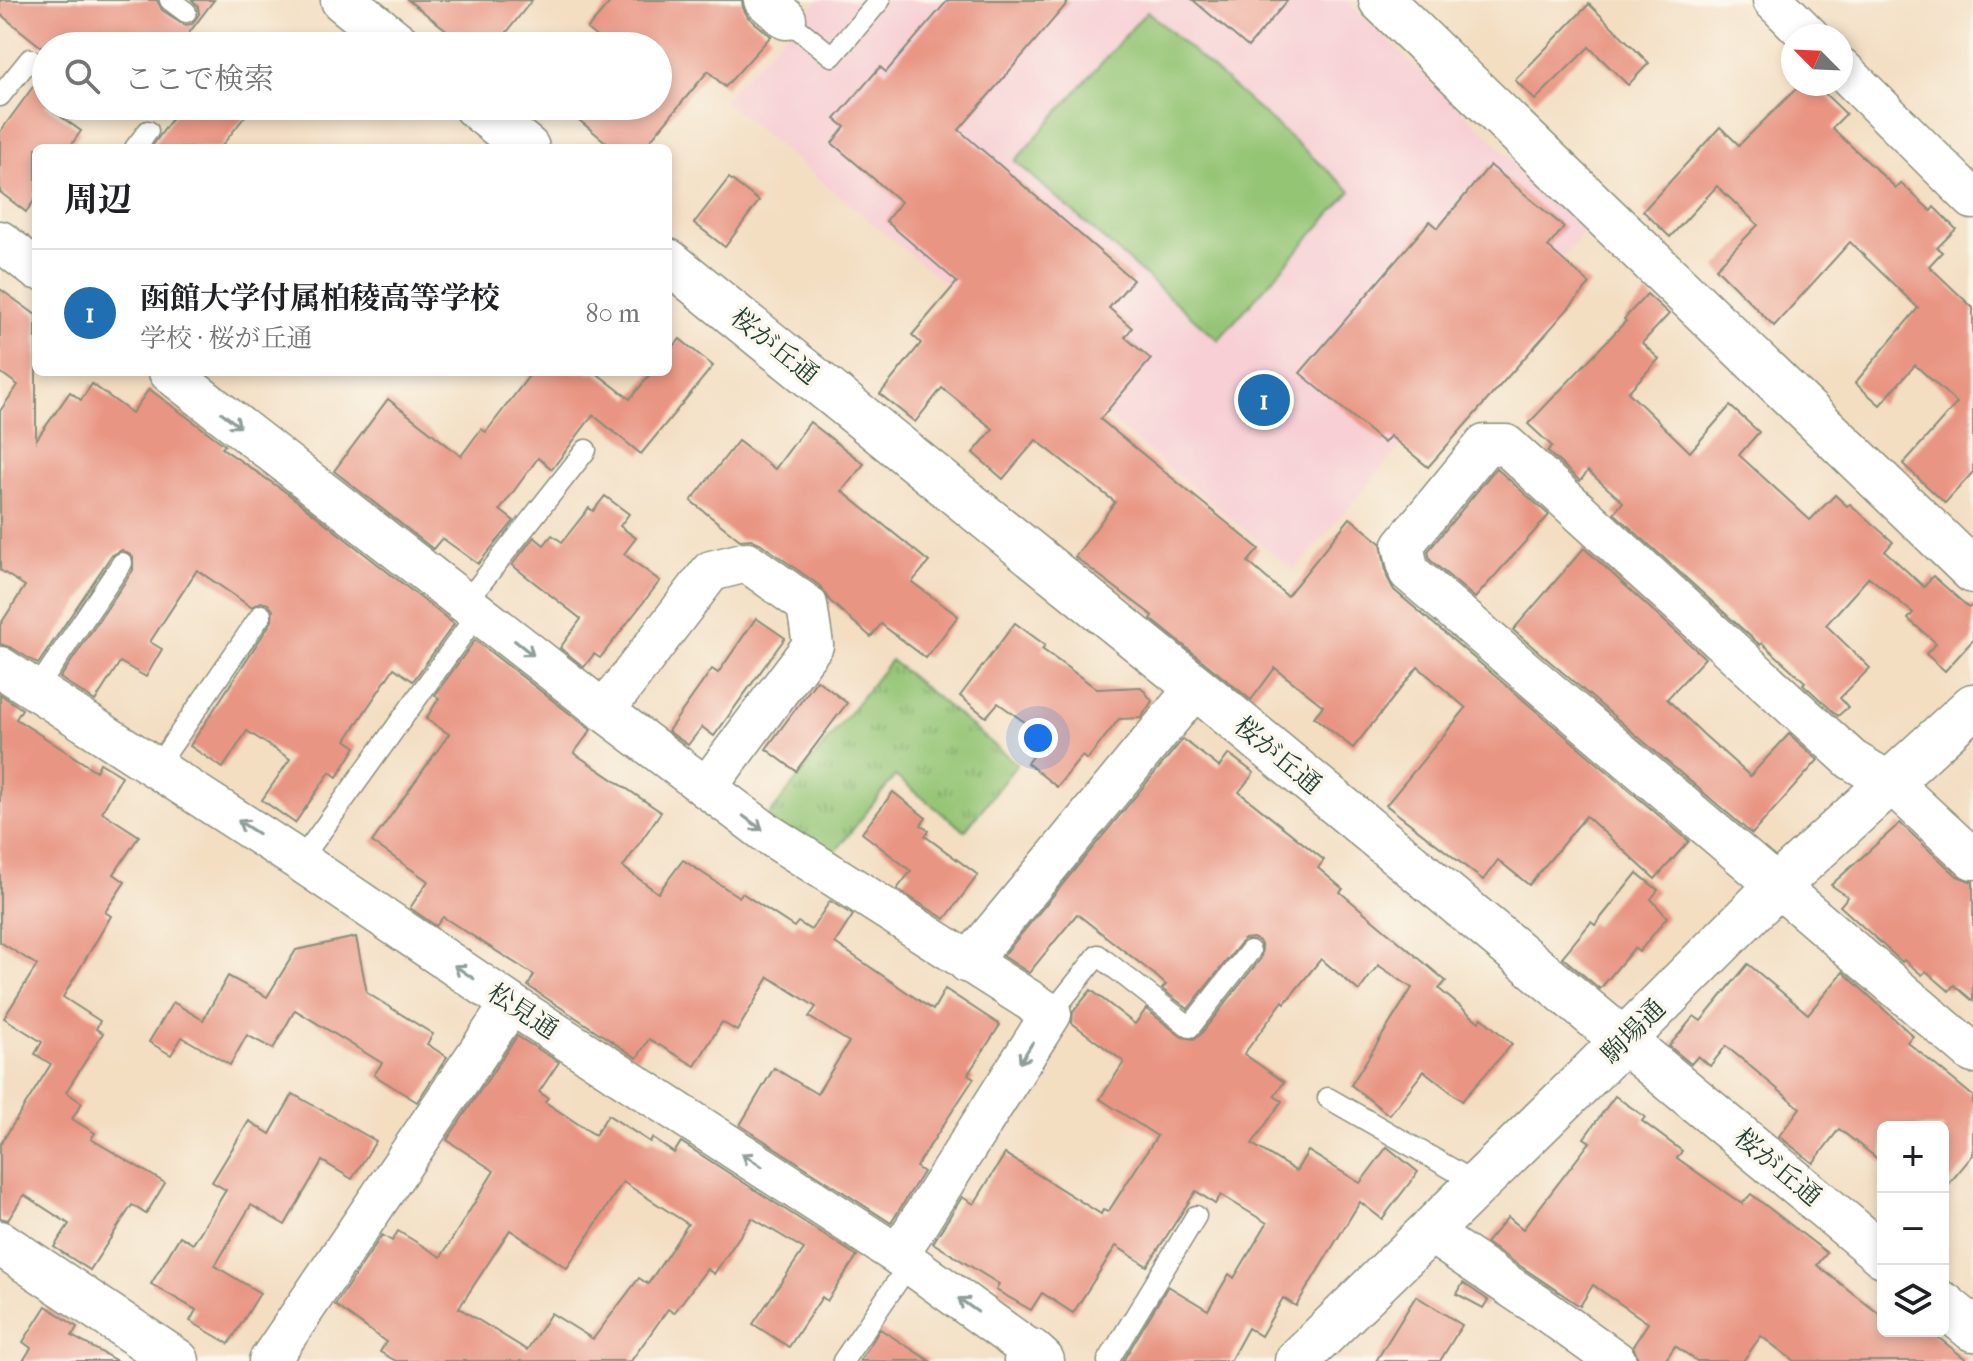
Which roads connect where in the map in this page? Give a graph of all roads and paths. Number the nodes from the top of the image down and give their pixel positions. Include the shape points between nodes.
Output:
1 (343, 0) edge
2 (880, 0) edge
3 (1381, 0) edge
4 (1773, 0) edge
5 (775, 10) edge
6 (1797, 24) edge
7 (383, 32) edge
8 (30, 59) dead end
9 (1853, 80) edge
10 (0, 96) edge
11 (492, 120) edge
12 (148, 131) dead end
13 (138, 144) edge
14 (522, 144) edge
15 (1973, 199) edge
16 (0, 241) edge
17 (672, 264) edge
18 (32, 266) edge
19 (176, 376) edge
20 (586, 450) dead end
21 (122, 563) dead end
22 (1973, 571) edge
23 (472, 607) junction
24 (261, 615) dead end
25 (0, 667) edge
26 (1196, 687) junction
27 (36, 690) junction
28 (1973, 706) edge
29 (604, 711) junction
30 (156, 768) junction
31 (1891, 783) junction
32 (706, 788) junction
33 (1973, 859) edge
34 (300, 861) junction
35 (1776, 887) junction
36 (1250, 951) dead end
37 (968, 963) junction
38 (511, 1004) junction
39 (1051, 1014) junction
40 (1624, 1040) junction
41 (1973, 1053) edge
42 (1328, 1098) dead end
43 (1478, 1184) junction
44 (1196, 1216) dead end
45 (1429, 1232) junction
46 (0, 1243) edge
47 (1877, 1250) edge
48 (904, 1259) junction
49 (1949, 1309) edge
50 (1973, 1329) edge
51 (1032, 1358) edge
52 (177, 1361) edge
53 (269, 1361) edge
54 (843, 1361) edge
55 (1108, 1361) edge
56 (1297, 1361) edge
57 (1616, 1361) edge

1 - 7 street
2 - 5 lane via 832,56
3 - 22 street
4 - 6 street
8 - 10 lane
9 - 15 street
11 - 14 street
12 - 13 lane
16 - 18 street
17 - 26 street, 桜が丘通
19 -> 23 street
20 - 23 lane
21 - 27 lane
23 -> 29 street
23 - 34 lane
24 - 30 lane
25 - 27 street, 松見通
26 - 37 street
26 - 40 street, 桜が丘通
27 - 30 street, 松見通
28 - 31 street, 駒場通
29 - 32 street
29 - 32 street via 711,571 747,562 807,605 813,645
34 -> 30 street, 松見通
31 - 33 street
31 - 35 street, 駒場通
31 - 35 street via 1852,760 1506,445 1485,445 1403,545 1409,572
32 -> 37 street
38 -> 34 street, 松見通
35 - 40 street, 駒場通
35 - 41 street
36 - 39 lane via 1190,1027 1098,955
37 - 39 street
48 -> 38 street, 松見通
38 - 53 street
39 -> 48 street
40 - 43 street, 駒場通
40 - 47 street, 桜が丘通
42 - 43 lane
43 - 45 street, 駒場通
44 - 55 lane
45 - 56 street, 駒場通
45 - 57 street
46 - 52 street
51 -> 48 street, 松見通
48 - 54 lane
49 - 50 street

